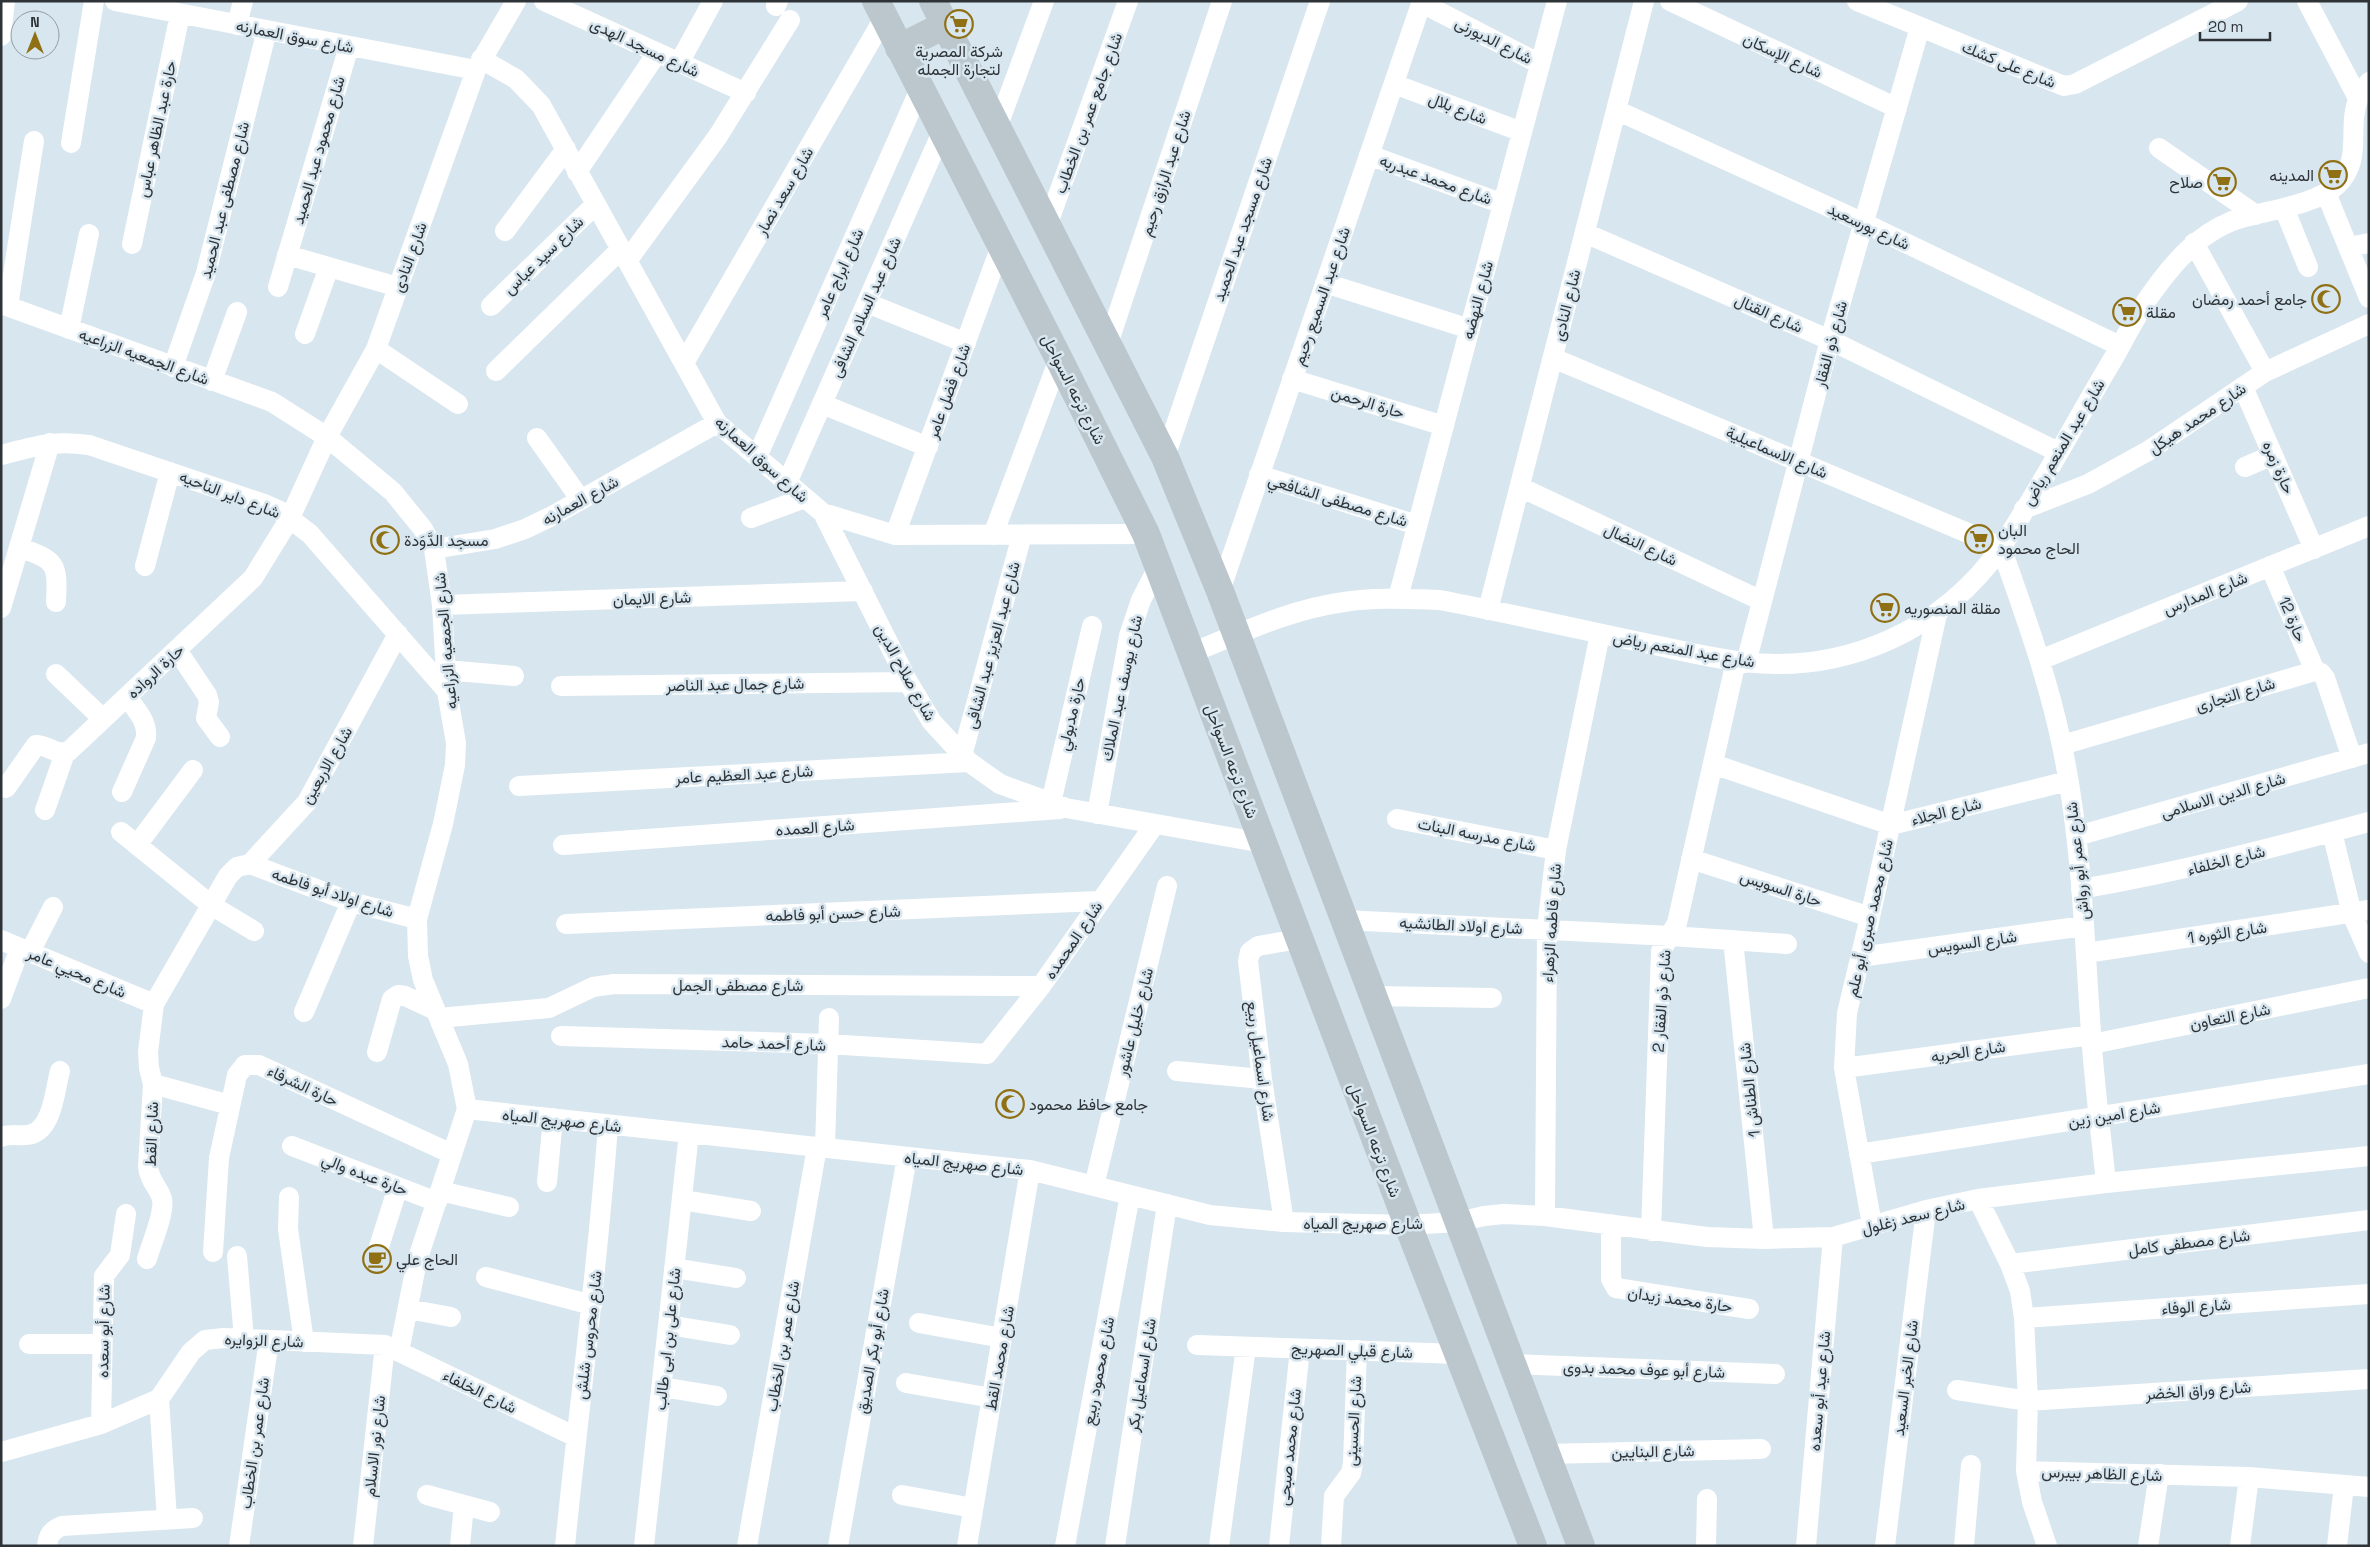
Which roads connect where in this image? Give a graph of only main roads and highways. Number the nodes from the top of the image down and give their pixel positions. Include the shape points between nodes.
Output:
1 (880, 10) edge
2 (939, 13) edge
3 (899, 48) junction
4 (1533, 1546) edge
5 (1580, 1546) edge

1 - 3 main road, شارع ترعه السواحل
2 - 3 main road
2 - 5 main road via 1165,457 1220,591
3 - 4 main road, شارع ترعه السواحل via 1146,534

